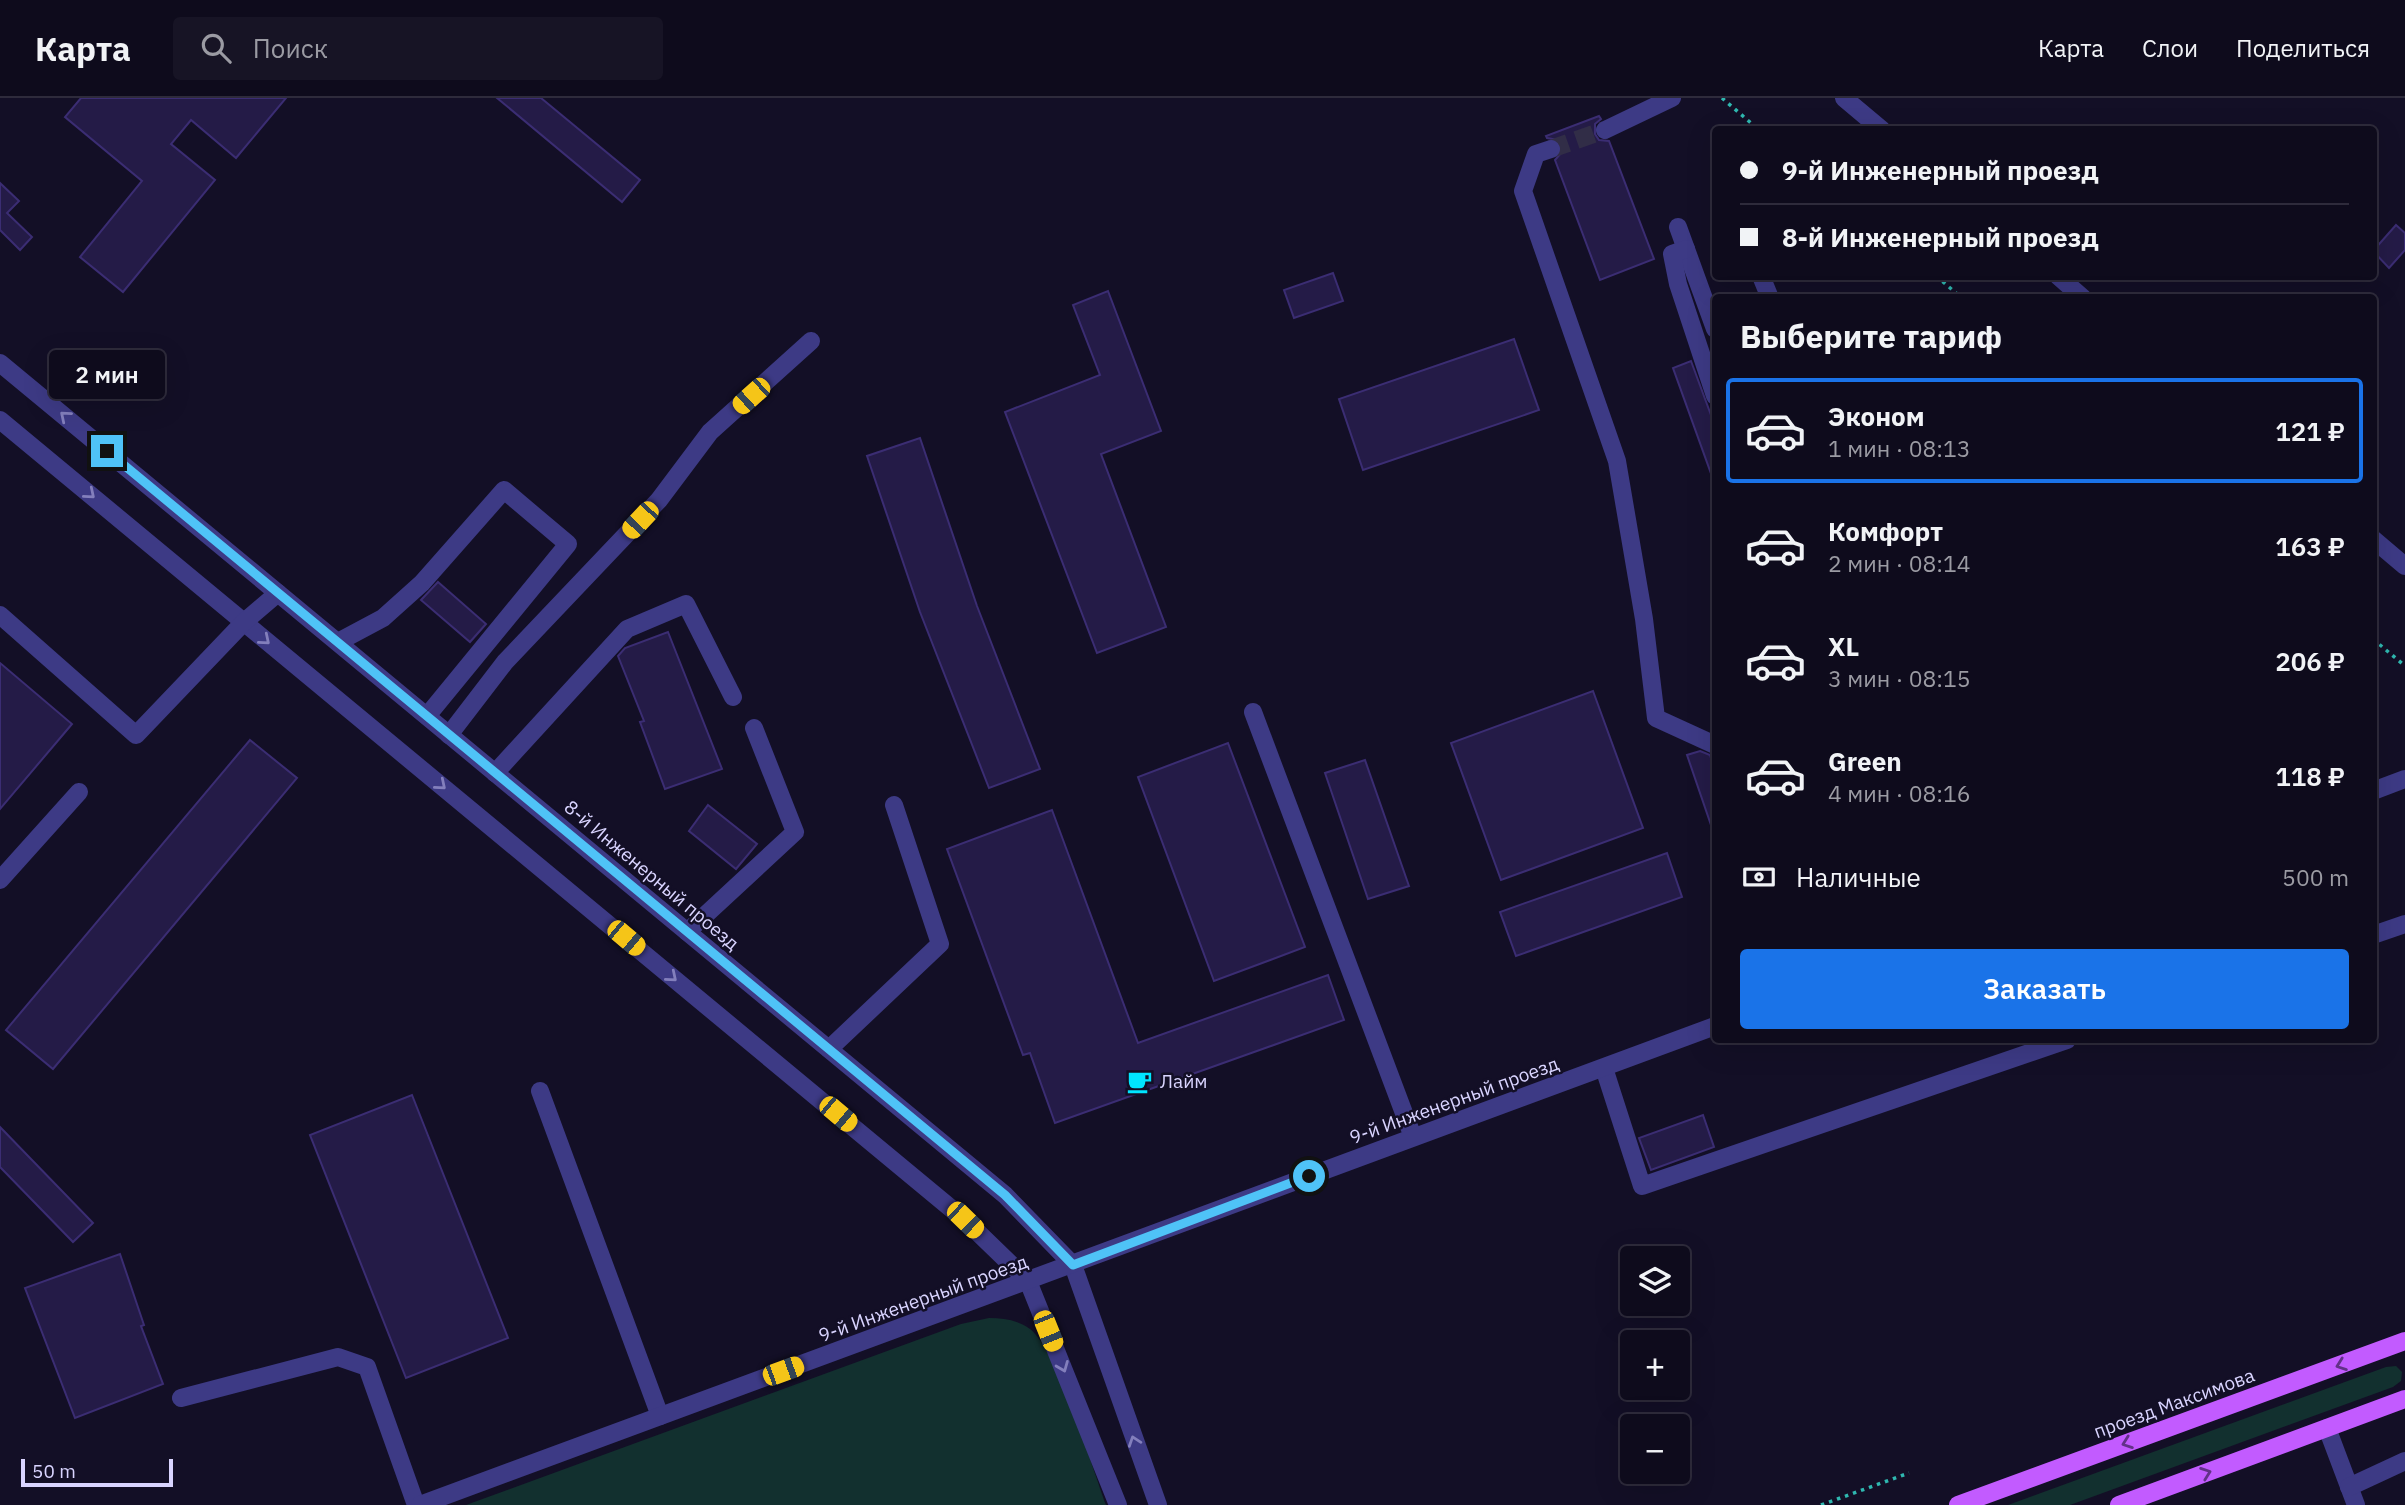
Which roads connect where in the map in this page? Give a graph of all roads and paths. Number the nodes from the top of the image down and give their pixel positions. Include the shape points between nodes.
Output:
1 (1672, 98) edge
2 (1721, 98) edge
3 (1844, 98) edge
4 (1754, 126) edge
5 (1877, 126) edge
6 (1605, 130) tunnel mouth
7 (1551, 149) tunnel mouth
8 (1678, 227) dead end
9 (1686, 249) junction
10 (1941, 280) edge
11 (2062, 280) edge
12 (1957, 294) edge
13 (2077, 294) edge
14 (1712, 322) edge
15 (811, 341) dead end
16 (0, 362) edge
17 (1712, 385) edge
18 (0, 419) edge
19 (2377, 543) edge
20 (2405, 566) edge
21 (278, 593) junction
22 (0, 615) edge
23 (244, 622) junction
24 (338, 642) junction
25 (2377, 642) edge
26 (2405, 666) edge
27 (733, 698) dead end
28 (1253, 712) dead end
29 (427, 716) junction
30 (754, 728) dead end
31 (449, 735) junction
32 (1712, 743) edge
33 (495, 772) junction
34 (2405, 779) edge
35 (2377, 790) edge
36 (79, 792) dead end
37 (894, 805) dead end
38 (0, 880) edge
39 (2405, 923) edge
40 (687, 932) junction
41 (2377, 933) edge
42 (1712, 1028) edge
43 (2058, 1043) edge
44 (829, 1049) junction
45 (1604, 1068) junction
46 (540, 1091) dead end
47 (1413, 1137) junction
48 (1073, 1265) junction
49 (1028, 1281) junction
50 (2405, 1341) edge
51 (181, 1398) dead end
52 (2405, 1399) edge
53 (660, 1416) junction
54 (2327, 1428) junction
55 (2405, 1461) edge
56 (1909, 1473) dead end
57 (2349, 1487) junction
58 (418, 1505) edge
59 (1118, 1505) edge
60 (1158, 1505) edge
61 (1821, 1505) edge
62 (1958, 1505) edge
63 (2119, 1505) edge
64 (2356, 1505) edge

1 - 6 street
2 - 4 path
3 - 5 street
7 - 32 street via 1536,154 1523,191 1617,461 1656,718
8 - 9 street
9 - 14 street
9 - 17 street via 1672,254
10 - 12 path
11 - 13 street
15 - 31 street via 710,432 659,500 505,662
21 -> 16 street, 8-й Инженерный проезд
18 -> 23 street
19 - 20 street
21 - 23 street
21 - 24 street, 8-й Инженерный проезд
22 - 23 street via 136,734
23 -> 49 street via 965,1220
24 - 29 street, 8-й Инженерный проезд
24 - 29 street via 383,618 422,583 504,490 568,544
25 - 26 path
27 - 33 street via 686,604 627,629
28 - 47 street
29 - 31 street, 8-й Инженерный проезд
30 - 40 street via 795,832
31 - 33 street, 8-й Инженерный проезд
33 - 40 street, 8-й Инженерный проезд
34 - 35 street
36 - 38 street
37 - 44 street via 940,944
39 - 41 street
40 - 44 street, 8-й Инженерный проезд
42 - 45 street, 9-й Инженерный проезд
43 - 45 street via 1642,1186
44 - 48 street, 8-й Инженерный проезд via 1005,1195
45 - 47 street, 9-й Инженерный проезд
46 - 53 street
47 - 48 street, 9-й Инженерный проезд
48 - 49 street, 9-й Инженерный проезд
60 -> 48 street, 8-й Инженерный проезд
49 - 53 street, 9-й Инженерный проезд
49 -> 59 street
50 -> 62 main road, проезд Максимова
51 - 58 street via 338,1357 367,1367
52 - 54 main road
53 - 58 street, 9-й Инженерный проезд
54 - 57 street
63 -> 54 main road
55 - 57 street
56 - 61 path
57 - 64 street

